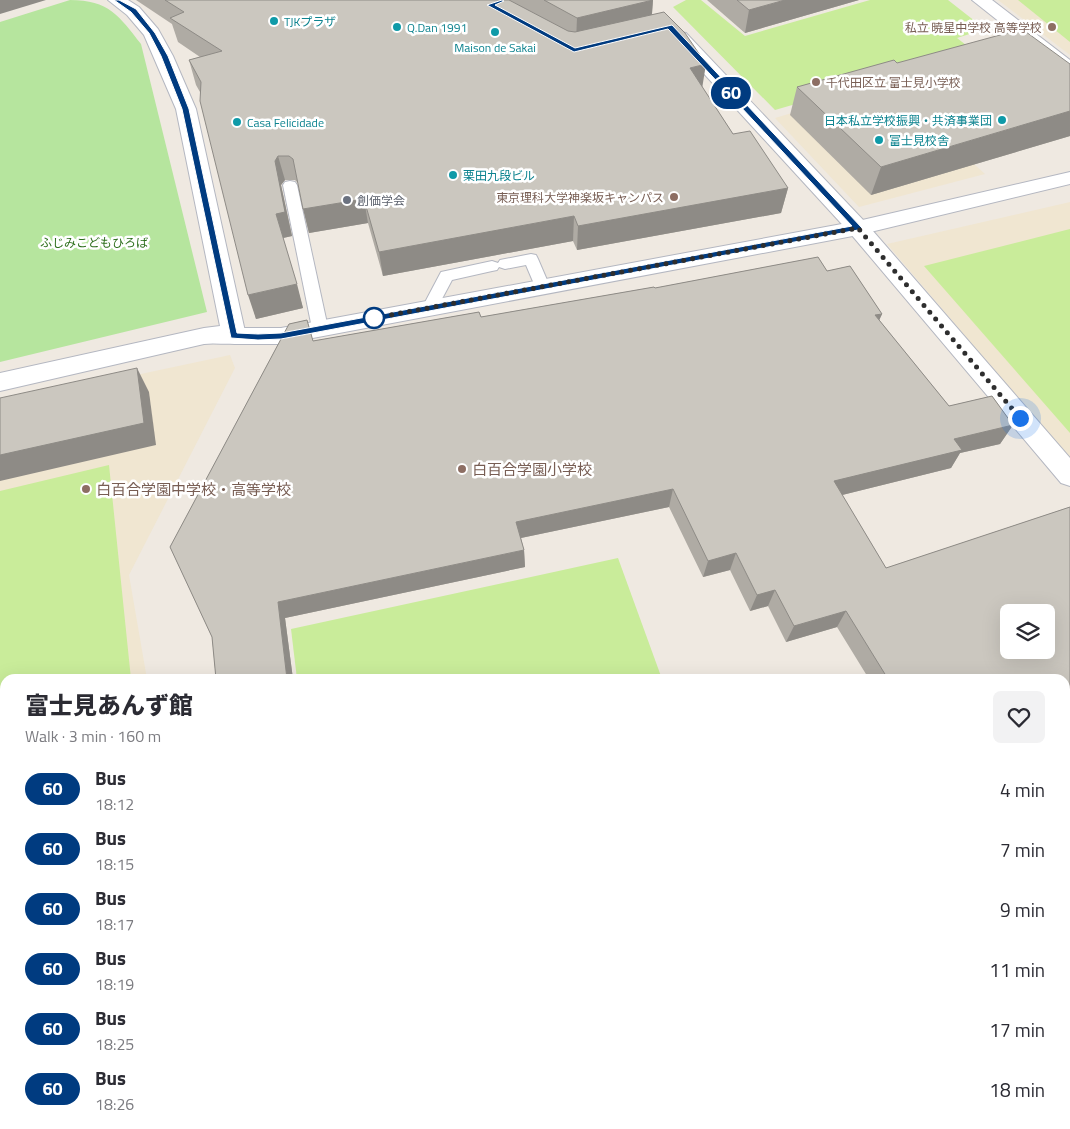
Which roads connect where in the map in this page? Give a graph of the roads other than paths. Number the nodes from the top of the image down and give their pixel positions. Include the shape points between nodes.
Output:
1 (117, 0) edge
2 (981, 0) edge
3 (670, 27) edge
4 (1070, 69) edge
5 (1070, 178) edge
6 (290, 185) edge
7 (858, 228) junction
8 (498, 265) joint
9 (542, 287) junction
10 (430, 308) junction
11 (320, 328) junction
12 (234, 336) junction
13 (0, 382) edge
14 (1070, 476) edge

1 - 12 street via 134,11 152,33 186,109
2 - 4 street
3 - 7 street
5 - 7 street
6 - 11 lane
7 - 9 street
7 - 14 street
8 - 9 lane via 531,259
8 - 10 lane via 446,276
9 - 10 street
10 - 11 street
11 - 12 street via 281,336
12 - 13 street via 204,336

